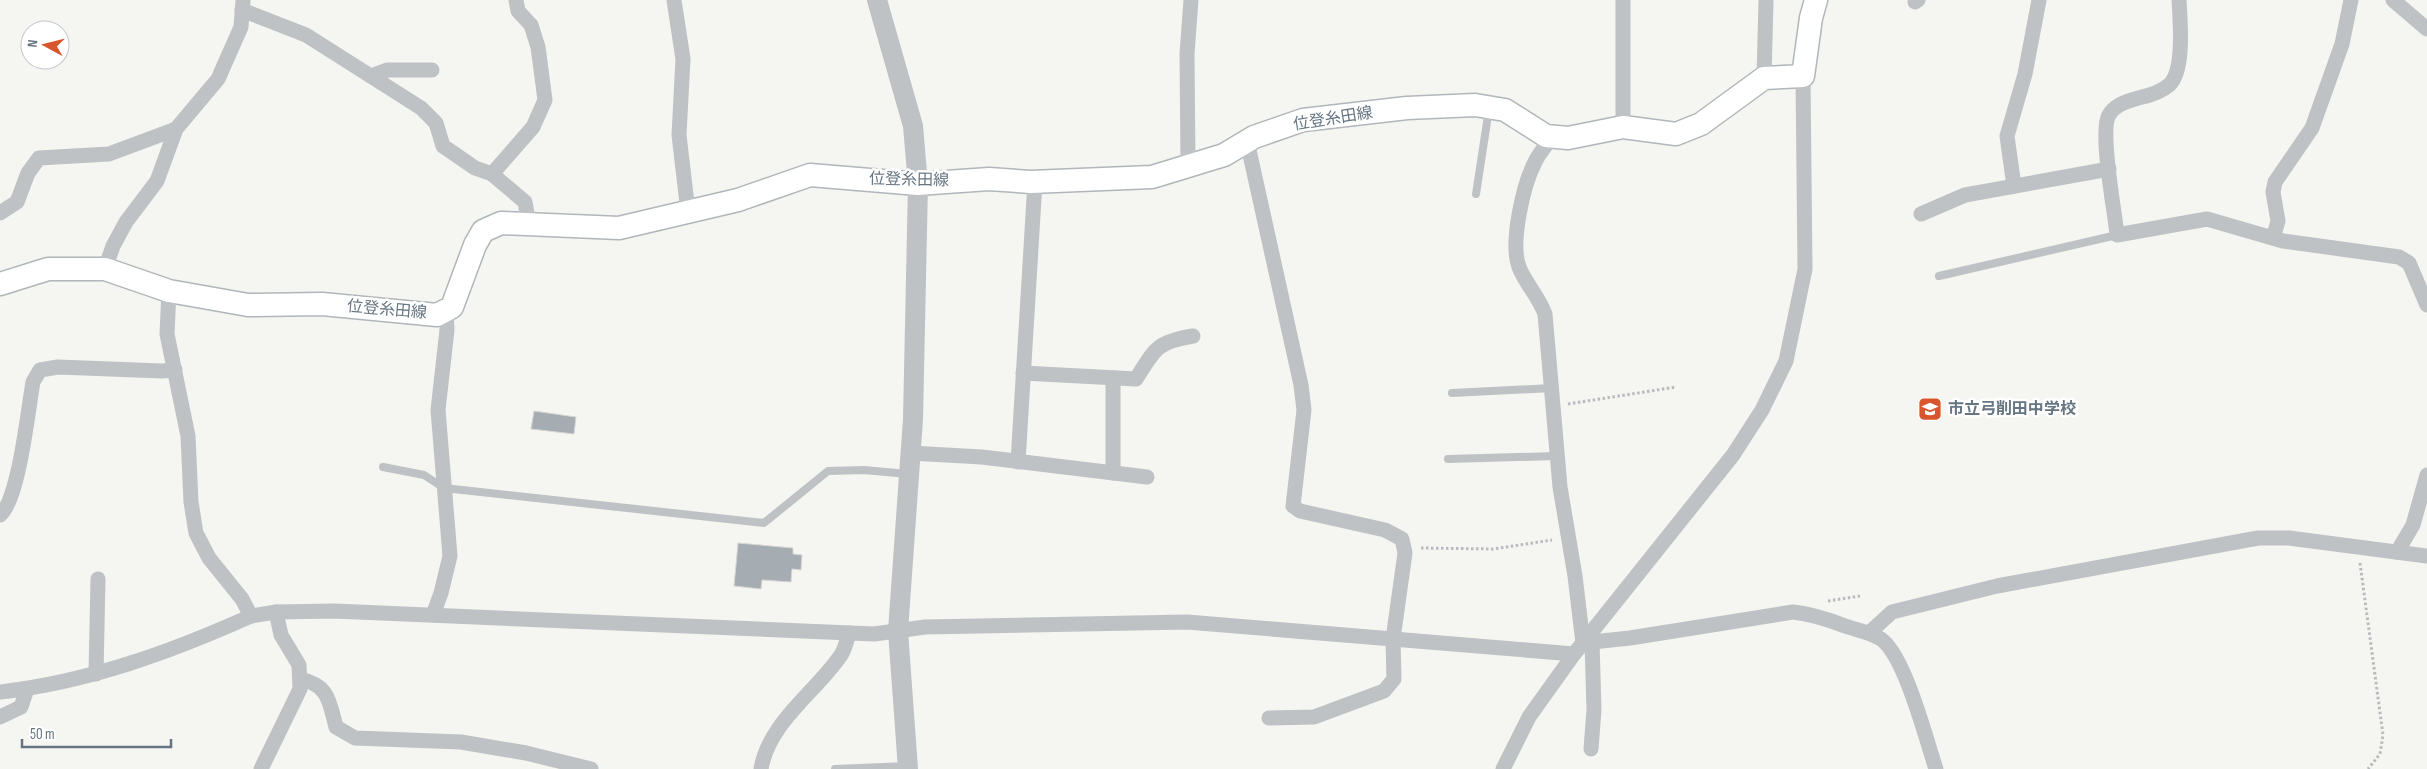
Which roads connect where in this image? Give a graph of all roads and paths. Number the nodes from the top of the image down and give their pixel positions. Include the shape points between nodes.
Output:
1 (516, 0) edge
2 (674, 0) edge
3 (877, 0) edge
4 (1191, 0) edge
5 (1623, 0) edge
6 (1766, 0) edge
7 (1816, 0) edge
8 (2039, 0) edge
9 (2179, 0) edge
10 (2351, 0) edge
11 (2394, 0) edge
12 (243, 5) edge
13 (2427, 29) edge
14 (432, 70) dead end
15 (371, 76) junction
16 (1803, 76) junction
17 (1764, 78) junction
18 (1489, 107) junction
19 (1623, 127) junction
20 (176, 129) junction
21 (1552, 136) junction
22 (1247, 141) junction
23 (1188, 166) junction
24 (2109, 169) junction
25 (492, 174) junction
26 (1035, 182) junction
27 (918, 184) junction
28 (2014, 186) junction
29 (1476, 194) dead end
30 (688, 212) junction
31 (0, 213) edge
32 (1921, 214) dead end
33 (529, 224) junction
34 (2117, 235) junction
35 (2273, 238) junction
36 (105, 269) junction
37 (1939, 276) dead end
38 (0, 284) edge
39 (169, 292) junction
40 (2427, 305) edge
41 (446, 312) junction
42 (1193, 336) dead end
43 (174, 370) junction
44 (1023, 373) junction
45 (1113, 378) junction
46 (1676, 387) dead end
47 (1552, 388) junction
48 (1452, 393) dead end
49 (1553, 406) junction
50 (910, 453) junction
51 (1556, 456) junction
52 (1448, 459) dead end
53 (1018, 462) junction
54 (383, 467) dead end
55 (1113, 473) junction
56 (908, 474) junction
57 (2427, 475) edge
58 (1147, 477) dead end
59 (444, 488) junction
60 (0, 515) edge
61 (1568, 538) junction
62 (2360, 545) junction
63 (1403, 547) junction
64 (2397, 552) junction
65 (2427, 556) edge
66 (98, 579) dead end
67 (276, 612) junction
68 (433, 615) junction
69 (251, 616) junction
70 (898, 631) junction
71 (849, 633) junction
72 (1869, 633) junction
73 (1393, 639) junction
74 (1583, 647) junction
75 (96, 674) junction
76 (300, 679) junction
77 (26, 689) junction
78 (0, 692) edge
79 (0, 717) edge
80 (1268, 718) dead end
81 (1591, 749) dead end
82 (908, 767) edge
83 (261, 769) edge
84 (591, 769) edge
85 (761, 769) edge
86 (834, 769) edge
87 (1503, 769) edge
88 (1936, 769) edge
89 (2368, 769) edge

1 - 25 street via 518,11 531,25 538,47 545,100 533,128
2 - 30 street via 683,59 680,135
3 - 27 street via 913,126
4 - 23 street via 1186,54
5 - 19 street
6 - 17 street
7 - 16 main road
8 - 28 street via 2025,74 2007,136
9 - 24 street via 2181,38 2176,76 2169,86 2120,103 2108,115 2105,134
10 - 35 street via 2342,44 2312,128 2275,182 2273,192 2278,221
11 - 13 street
12 - 15 street via 306,35
12 - 20 street via 241,26 218,79
14 - 15 street via 386,70
15 - 25 street via 421,108 436,123 443,146 475,168
16 - 17 main road
16 - 74 street via 1805,269 1786,361 1762,410 1733,455
17 - 19 main road, 位登糸田線 via 1700,124 1676,134
18 - 21 main road, 位登糸田線 via 1505,110 1546,136
18 - 22 main road, 位登糸田線 via 1407,108 1303,120
18 - 29 lane
19 - 21 main road, 位登糸田線 via 1568,138
20 - 31 street via 108,154 39,158 28,173 17,202
20 - 36 street via 157,181 126,222
21 - 47 street via 1535,162 1518,216 1515,251 1520,269 1540,299 1545,314
22 - 23 main road, 位登糸田線 via 1224,155
22 - 63 street via 1301,385 1304,410 1293,506 1300,511 1385,530 1402,539
23 - 26 main road, 位登糸田線 via 1152,177
24 - 28 street
24 - 34 street
25 - 33 street via 525,202
26 - 27 main road, 位登糸田線 via 989,179
26 - 44 street
27 - 30 main road, 位登糸田線 via 810,175 738,200
27 - 50 street
28 - 32 street via 1965,195
30 - 33 main road, 位登糸田線 via 619,228
33 - 41 main road, 位登糸田線 via 502,223 483,231 452,307
34 - 35 street via 2207,219
34 - 37 lane
35 - 40 street via 2398,257 2409,263
36 - 38 main road, 位登糸田線 via 48,269
36 - 39 main road, 位登糸田線
39 - 41 main road, 位登糸田線 via 248,305 322,304 437,315
39 - 43 street via 167,334
41 - 59 street via 438,410
42 - 45 street via 1171,340 1156,348 1136,379
43 - 60 street via 58,367 40,370 33,382 13,491 6,510
43 - 69 street via 188,436 196,533 209,558 242,598
44 - 45 street
44 - 53 street
45 - 55 street
46 - 49 path
47 - 48 lane
47 - 49 street
49 - 51 street
50 - 53 street
50 - 56 street
51 - 52 lane
51 - 61 street
53 - 55 street
54 - 59 lane via 424,475
55 - 58 street
56 - 59 lane via 828,471 764,523
56 - 70 street
57 - 64 street via 2413,525
59 - 68 street via 450,556
61 - 63 path via 1493,549
61 - 74 street
62 - 64 street
62 - 72 street via 2258,538 1997,586 1892,612
62 - 89 path via 2360,567 2383,735 2380,754
63 - 73 street via 1402,584
64 - 65 street
66 - 75 street
67 - 68 street
67 - 69 street
67 - 76 street via 281,635 299,665
68 - 71 street
69 - 75 street
70 - 71 street
70 - 73 street via 925,627 1187,622
70 - 82 street
71 - 85 street via 842,654 775,734 763,757
72 - 74 street via 1813,614 1793,612
72 - 88 street via 1882,640 1894,653
73 - 74 street
73 - 80 street via 1394,678 1384,691 1314,717
74 - 81 street via 1594,710
74 - 87 street via 1529,717
75 - 77 street
76 - 83 street via 300,689
76 - 84 street via 313,682 328,694 336,727 355,738 461,742
77 - 78 street
77 - 79 street via 21,707
82 - 86 lane

